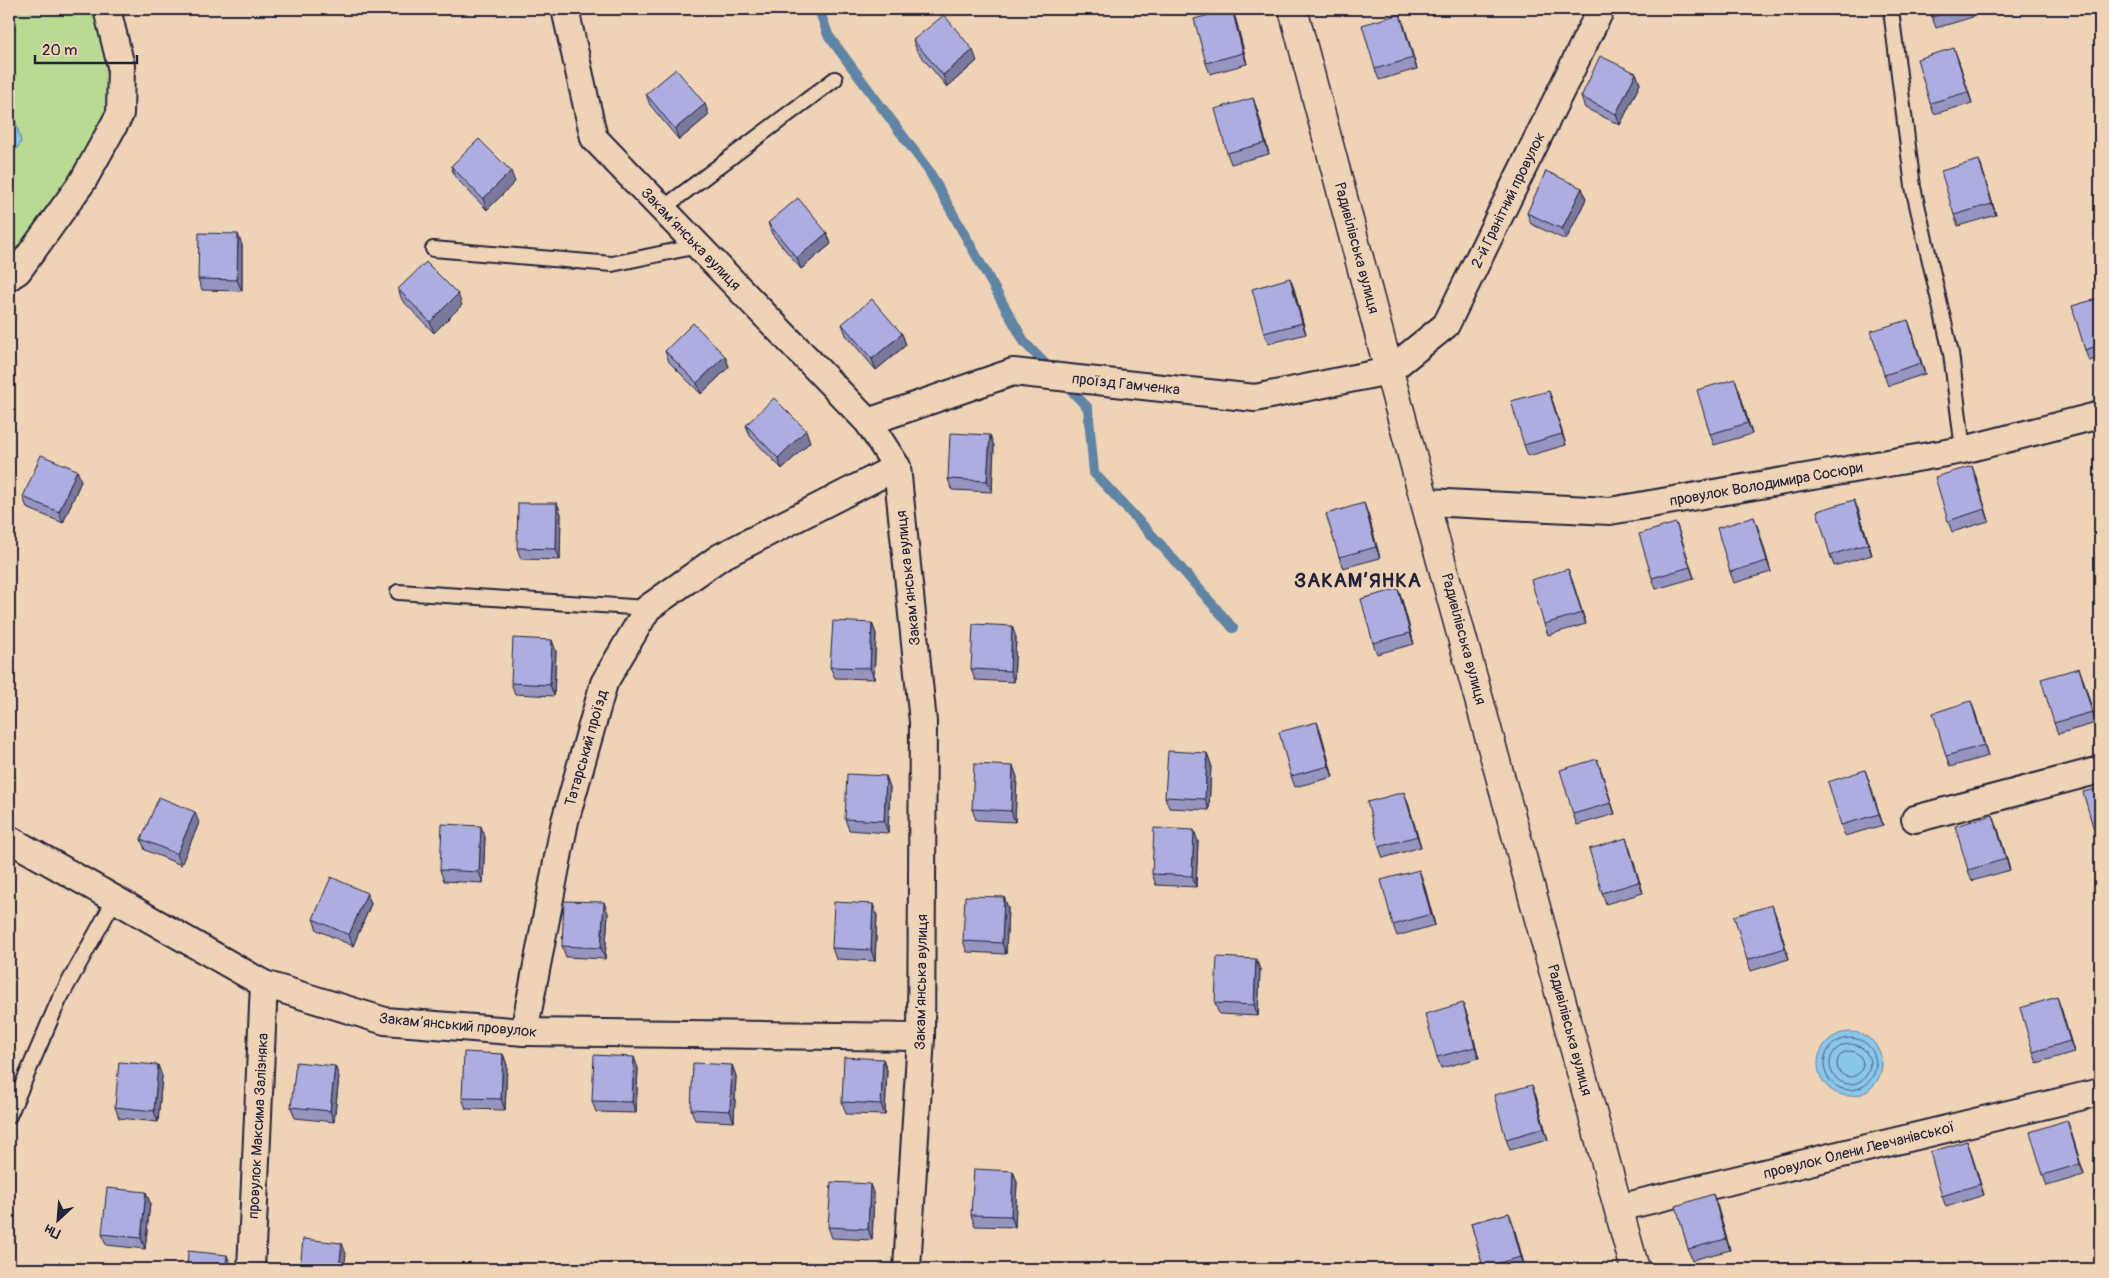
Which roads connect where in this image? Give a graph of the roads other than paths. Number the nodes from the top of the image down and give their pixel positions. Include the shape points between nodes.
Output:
1 (106, 9) edge
2 (565, 9) edge
3 (1293, 9) edge
4 (1601, 9) edge
5 (1891, 10) dead end
6 (834, 79) dead end
7 (662, 209) junction
8 (698, 246) junction
9 (433, 248) dead end
10 (9, 277) edge
11 (1389, 371) junction
12 (2100, 416) edge
13 (868, 422) junction
14 (1964, 450) junction
15 (897, 467) junction
16 (1427, 502) junction
17 (398, 592) dead end
18 (648, 608) junction
19 (2100, 770) edge
20 (1916, 819) dead end
21 (9, 839) edge
22 (115, 899) junction
23 (264, 984) junction
24 (524, 1032) junction
25 (921, 1037) junction
26 (2100, 1092) edge
27 (9, 1116) edge
28 (1618, 1208) junction
29 (251, 1269) edge
30 (907, 1269) edge
31 (1635, 1269) edge

1 - 10 street via 121,66 120,114 83,181 18,271
2 - 7 street, Закамʼянська вулиця via 594,138
3 - 11 street, Радивілівська вулиця
4 - 11 street, 2-й Гранітний провулок via 1446,325
5 - 14 lane via 1914,187 1951,353
6 - 7 lane
7 - 8 street, Закамʼянська вулиця
8 - 9 lane via 612,264
8 - 13 street, Закамʼянська вулиця
11 - 13 street, проїзд Гамченка via 1255,398 1013,372
11 - 16 street, Радивілівська вулиця
12 - 14 street, провулок Володимира Сосюри
13 - 15 street, Закамʼянська вулиця
14 - 16 street, провулок Володимира Сосюри via 1610,511
15 - 18 street, Татарський проїзд via 720,557
15 - 25 street, Закамʼянська вулиця via 923,722
16 - 28 street, Радивілівська вулиця
17 - 18 lane
18 - 24 street, Татарський проїзд via 604,683 565,821
19 - 20 street
21 - 22 street, Закамʼянський провулок
22 - 23 street, Закамʼянський провулок
22 - 27 lane via 59,1000
23 - 24 street, Закамʼянський провулок via 385,1021
23 - 29 street, провулок Максима Залізняка
24 - 25 street, Закамʼянський провулок
25 - 30 street, Закамʼянська вулиця
26 - 28 street, провулок Олени Левчанівської
28 - 31 street, Радивілівська вулиця

